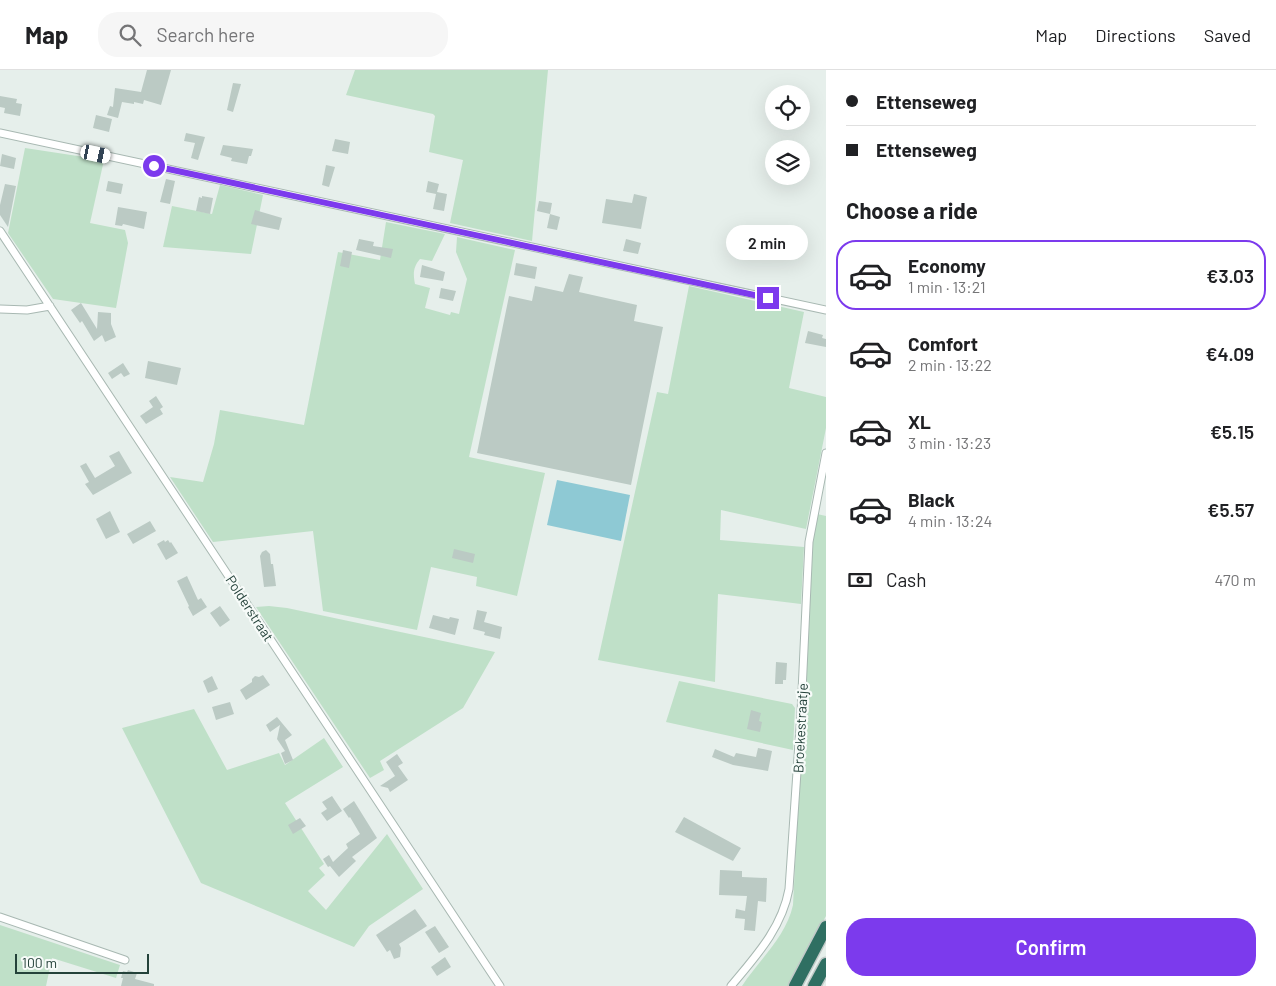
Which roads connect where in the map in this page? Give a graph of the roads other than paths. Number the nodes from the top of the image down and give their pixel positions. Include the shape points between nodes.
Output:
1 (0, 133) edge
2 (0, 231) edge
3 (50, 306) junction
4 (0, 309) edge
5 (826, 310) edge
6 (826, 453) edge
7 (0, 917) edge
8 (826, 927) edge
9 (125, 960) dead end
10 (826, 964) edge
11 (500, 986) edge
12 (731, 986) edge
13 (795, 986) edge
14 (814, 986) edge

1 - 5 street
2 - 3 street, Polderstraat
3 - 4 street via 27,310
3 - 11 street, Polderstraat
6 - 12 street, Broekestraatje via 809,542 790,889 770,938
7 - 9 street
8 - 13 highway
10 - 14 highway

